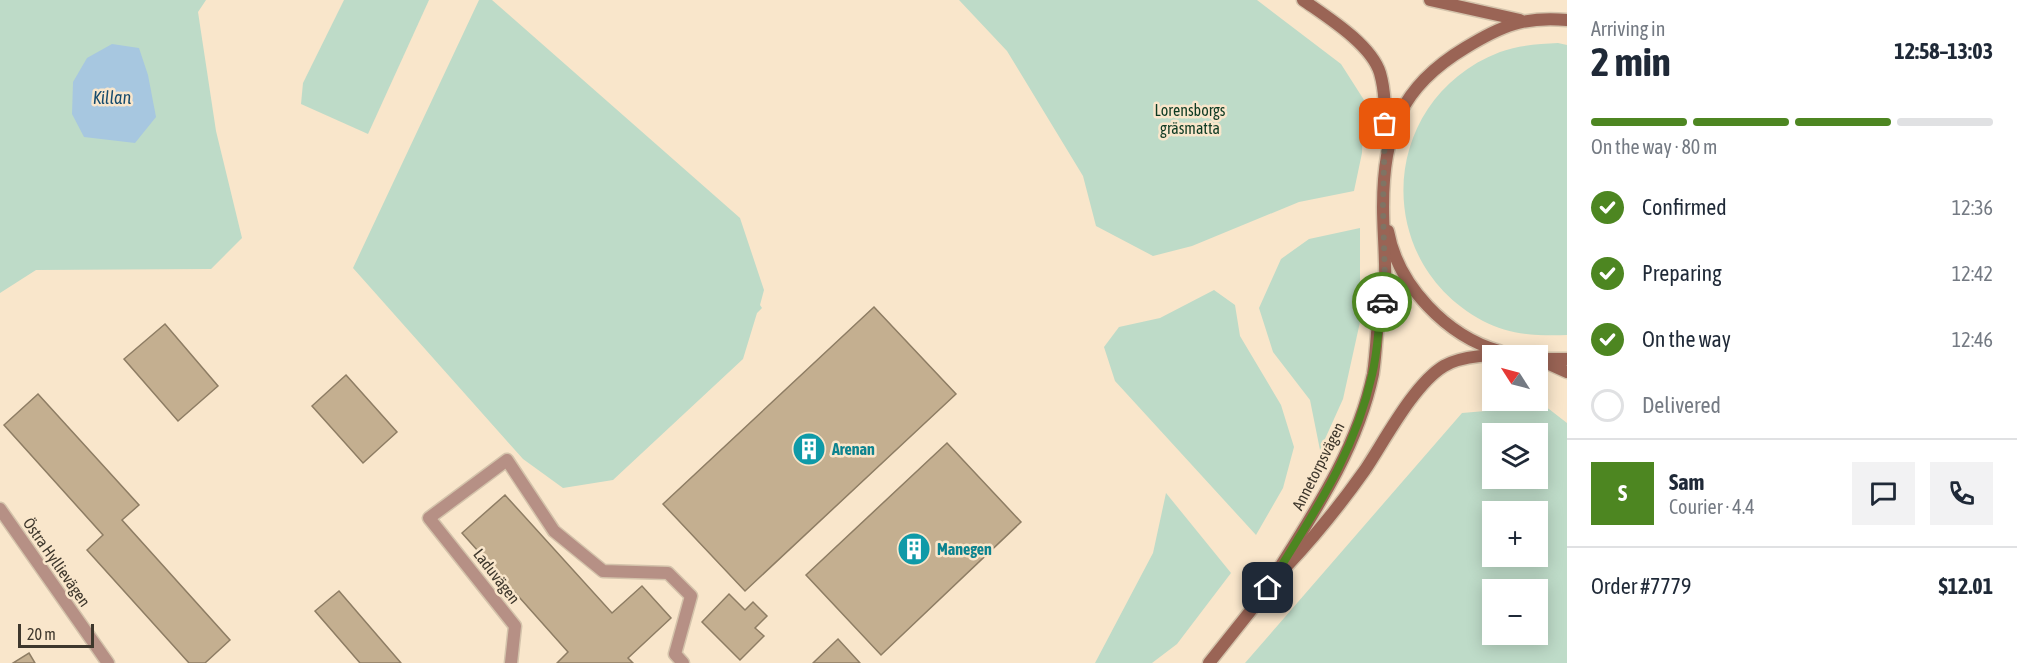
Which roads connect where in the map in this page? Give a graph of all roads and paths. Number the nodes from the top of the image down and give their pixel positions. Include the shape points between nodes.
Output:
1 (1303, 0) edge
2 (1430, 0) edge
3 (1567, 20) edge
4 (1521, 21) junction
5 (1384, 167) junction
6 (1383, 206) junction
7 (1482, 345) edge
8 (1482, 356) edge
9 (1548, 359) edge
10 (1567, 359) edge
11 (1548, 363) edge
12 (1567, 372) edge
13 (0, 509) edge
14 (1268, 588) junction
15 (108, 663) edge
16 (511, 663) edge
17 (683, 663) edge
18 (1209, 663) edge

1 - 5 main road via 1349,34 1379,71 1384,94
2 - 4 main road
3 - 4 main road, Annetorpsvägen
4 - 5 main road, Annetorpsvägen via 1491,32 1441,62 1420,82 1392,128
5 - 6 main road, Annetorpsvägen
6 - 7 main road, Annetorpsvägen via 1389,238 1402,272 1420,298
6 - 14 main road, Annetorpsvägen via 1385,285 1373,373 1360,419 1323,501
8 - 14 main road, Annetorpsvägen via 1446,365 1427,380 1363,473
9 - 10 main road
11 - 12 main road
13 - 15 street, Östra Hyllievägen
14 - 18 main road, Annetorpsvägen
16 - 17 street, Laduvägen via 515,626 429,518 507,460 554,531 603,571 668,573 691,596 675,654

